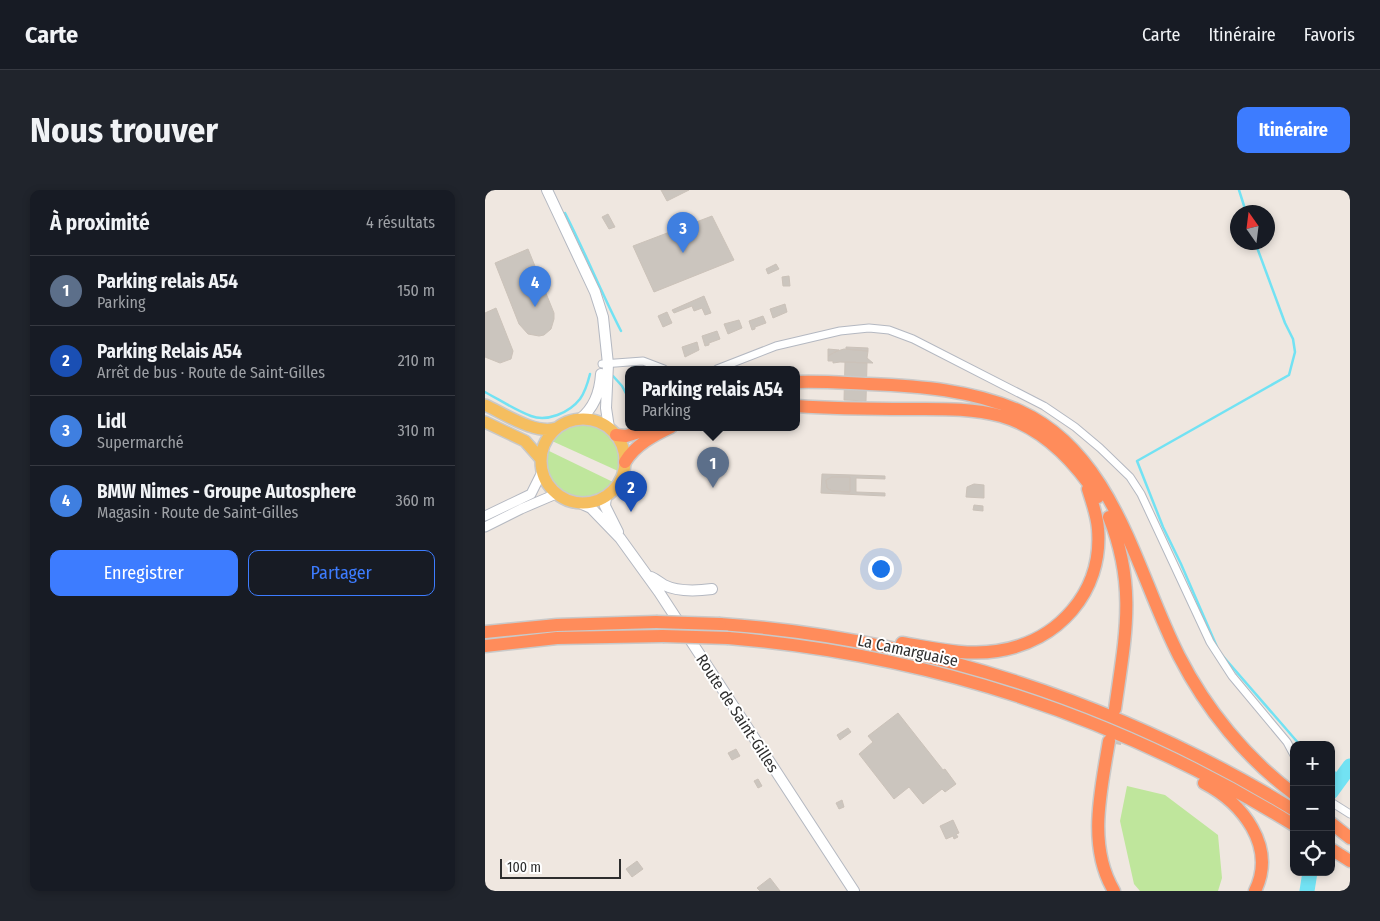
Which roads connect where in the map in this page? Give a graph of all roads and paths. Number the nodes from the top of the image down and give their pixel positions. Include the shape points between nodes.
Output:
1 (540, 190) edge
2 (547, 190) edge
3 (605, 364) junction
4 (656, 366) edge
5 (725, 366) edge
6 (800, 382) edge
7 (485, 404) edge
8 (800, 406) edge
9 (581, 419) junction
10 (485, 422) edge
11 (557, 428) junction
12 (613, 431) junction
13 (643, 431) edge
14 (664, 431) edge
15 (540, 458) junction
16 (625, 462) junction
17 (542, 472) junction
18 (1083, 477) junction
19 (556, 494) junction
20 (606, 496) junction
21 (581, 504) junction
22 (485, 516) edge
23 (1119, 520) junction
24 (485, 527) edge
25 (620, 538) junction
26 (646, 574) junction
27 (712, 589) dead end
28 (768, 628) junction
29 (485, 632) edge
30 (485, 646) edge
31 (1132, 739) junction
32 (1290, 748) edge
33 (1290, 791) edge
34 (1335, 805) edge
35 (1290, 808) edge
36 (1350, 814) edge
37 (1290, 823) edge
38 (1335, 826) edge
39 (1335, 836) edge
40 (1350, 838) edge
41 (1350, 846) edge
42 (1335, 852) edge
43 (1350, 861) edge
44 (853, 891) edge
45 (1114, 891) edge
46 (1121, 891) edge
47 (1255, 891) edge

1 - 3 main road via 594,303
2 - 3 main road via 598,301 606,335
3 - 4 street via 643,361
3 - 9 main road via 597,394 589,412
3 - 12 main road via 606,408
5 - 32 street via 776,346 840,331 889,330 1045,406 1081,432 1130,477 1210,642 1231,676
6 - 23 highway via 941,388 1021,412 1071,447 1107,494
7 - 11 main road via 539,429
8 - 18 highway via 941,409 1001,416 1044,438
9 - 11 main road via 570,420
9 - 12 main road via 594,420
10 - 15 main road via 525,441
11 - 15 main road via 546,440
12 - 13 highway via 627,436
12 - 16 main road via 622,445
14 - 16 highway via 639,446
15 - 17 main road
16 - 20 main road via 621,480
17 - 19 main road via 547,485
17 - 22 street via 531,494
18 - 23 highway via 1109,517 1125,571 1127,623 1118,710 1134,607 1132,574
18 - 28 highway via 1098,528 1098,551 1092,575 1069,615 1037,639 1008,649 969,653 839,633
19 - 21 main road
19 - 24 street
20 - 21 main road
20 - 25 main road, Route de Saint-Gilles via 605,506
21 - 25 main road, Route de Saint-Gilles via 591,508
23 - 33 highway via 1172,642 1205,701 1245,750
25 - 26 main road, Route de Saint-Gilles
26 - 27 main road via 665,586 677,589
26 - 44 main road, Route de Saint-Gilles
28 - 29 highway, La Camarguaise, bridge via 606,622
28 - 35 highway, La Camarguaise via 855,641 944,660 1029,685 1159,737
30 - 31 highway, La Camarguaise, bridge via 557,638 663,636 728,638 816,648 928,670 1028,698
31 - 37 highway, La Camarguaise via 1214,779
31 - 47 highway via 1143,751 1210,786 1243,812 1255,832 1260,851 1261,871
34 - 36 street
38 - 40 highway
39 - 41 highway
42 - 43 highway
45 - 46 highway via 1104,867 1099,834 1100,800 1112,743 1104,823 1109,861

